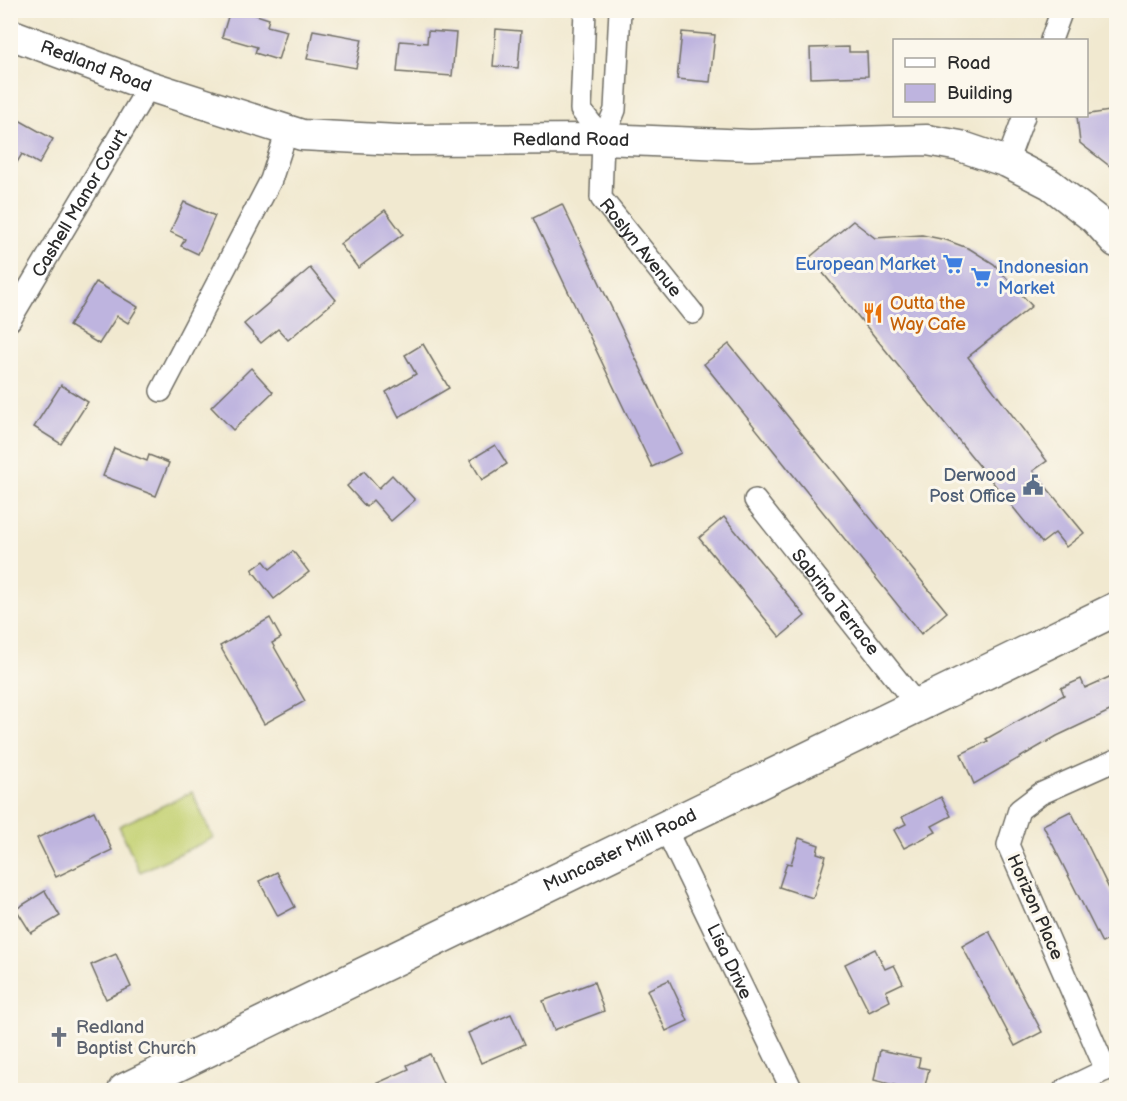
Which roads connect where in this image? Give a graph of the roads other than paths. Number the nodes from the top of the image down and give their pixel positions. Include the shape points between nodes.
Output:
1 (585, 10) edge
2 (620, 10) edge
3 (1062, 10) edge
4 (10, 33) edge
5 (1051, 39) edge
6 (149, 86) junction
7 (1024, 117) edge
8 (287, 131) junction
9 (603, 139) junction
10 (1007, 162) junction
11 (1116, 242) edge
12 (693, 313) dead end
13 (10, 320) edge
14 (162, 391) dead end
15 (755, 500) dead end
16 (1116, 609) edge
17 (917, 705) junction
18 (1116, 760) edge
19 (666, 830) junction
20 (1111, 1068) edge
21 (125, 1090) edge
22 (792, 1090) edge
23 (1064, 1090) edge

1 - 9 street via 581,110
2 - 9 street, Roslyn Avenue via 615,111
3 - 5 street
4 - 6 main road, Redland Road
6 - 8 main road, Redland Road
6 - 13 street, Cashell Manor Court
7 - 10 street
8 - 9 main road, Redland Road via 398,140
8 - 14 street via 271,180
9 - 10 main road, Redland Road via 750,145 927,140
9 - 12 street, Roslyn Avenue via 601,198
10 - 11 main road, Redland Road via 1050,184 1095,219
15 - 17 street, Sabrina Terrace
16 - 17 main road, Muncaster Mill Road
17 - 19 main road, Muncaster Mill Road
18 - 20 street, Horizon Place via 1040,794 1019,810 1008,845
19 - 21 main road, Muncaster Mill Road
19 - 22 street, Lisa Drive
20 - 23 street

